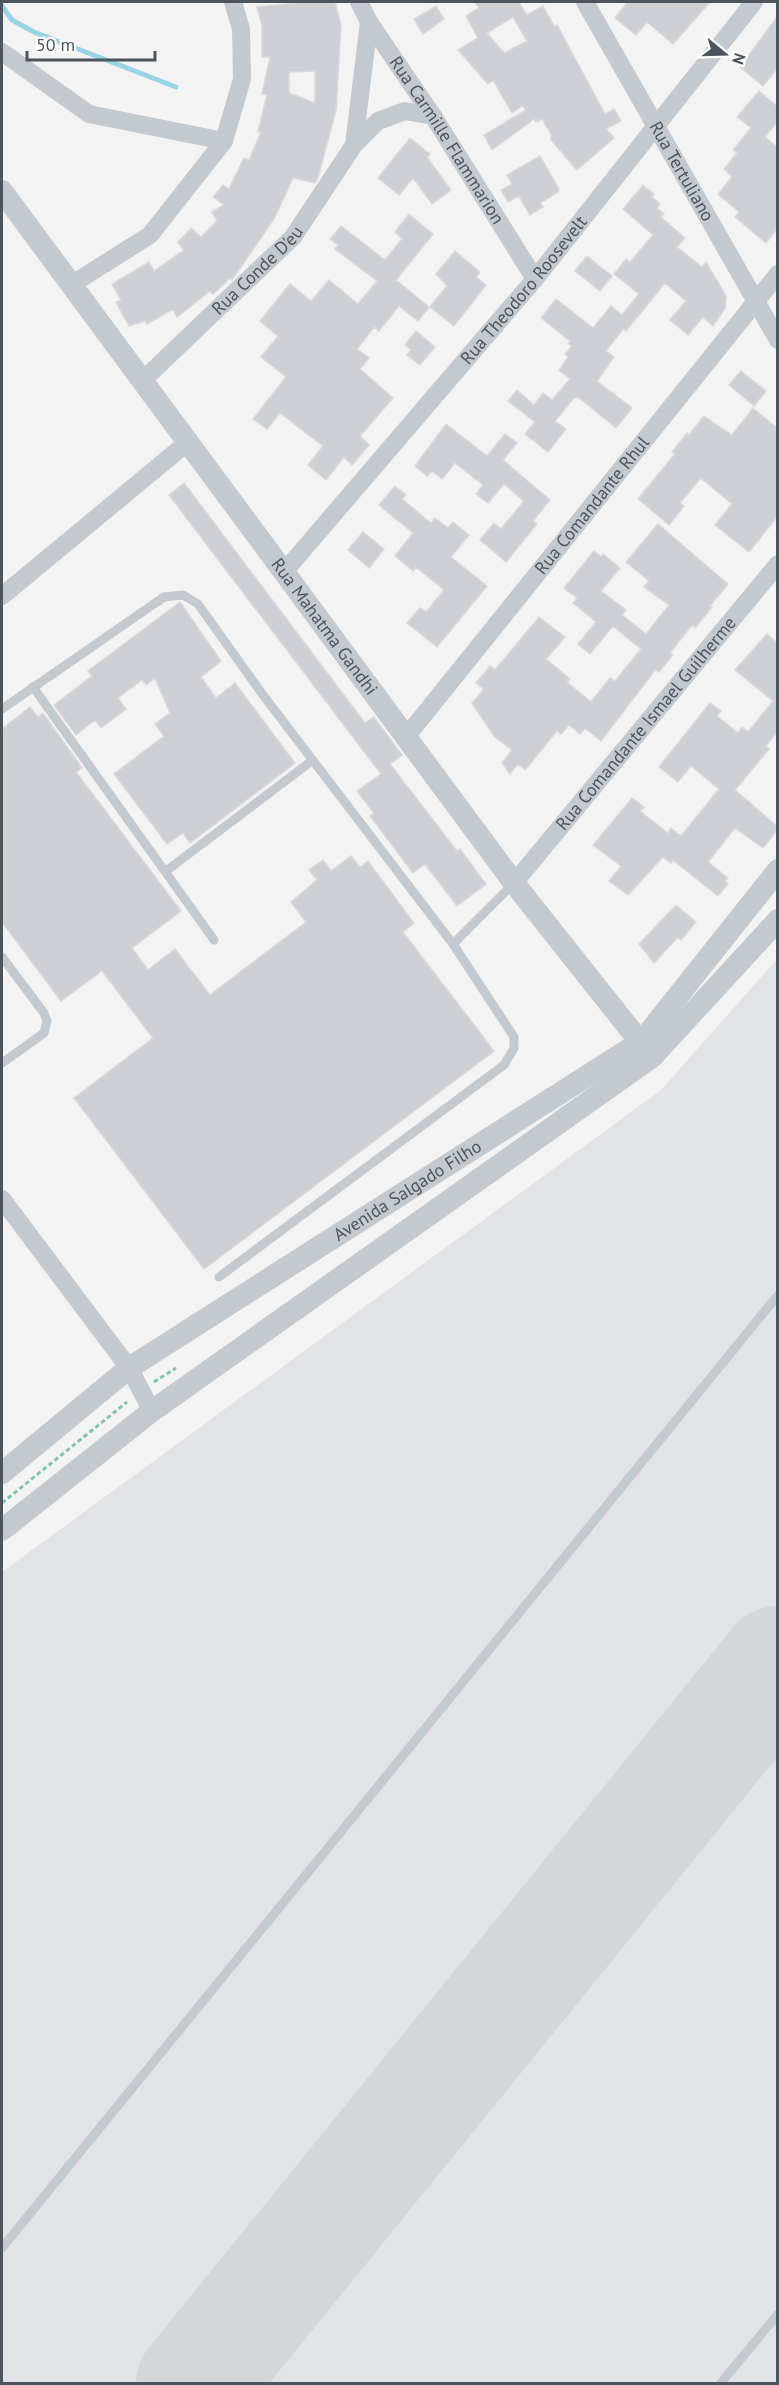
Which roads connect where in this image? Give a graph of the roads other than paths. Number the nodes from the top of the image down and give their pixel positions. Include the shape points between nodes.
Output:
1 (233, 2) edge
2 (359, 2) edge
3 (585, 2) edge
4 (754, 2) edge
5 (369, 22) junction
6 (2, 52) edge
7 (433, 116) junction
8 (656, 126) junction
9 (224, 141) junction
10 (354, 145) junction
11 (2, 191) edge
12 (777, 274) edge
13 (535, 279) junction
14 (71, 285) junction
15 (756, 302) junction
16 (777, 340) edge
17 (142, 381) junction
18 (188, 442) junction
19 (777, 564) edge
20 (284, 572) junction
21 (2, 596) edge
22 (33, 687) junction
23 (2, 710) edge
24 (406, 737) junction
25 (313, 760) junction
26 (777, 870) edge
27 (166, 871) junction
28 (514, 882) junction
29 (777, 920) edge
30 (214, 940) dead end
31 (453, 944) junction
32 (2, 957) edge
33 (647, 1049) junction
34 (2, 1063) edge
35 (2, 1199) edge
36 (219, 1277) dead end
37 (777, 1295) edge
38 (129, 1368) junction
39 (152, 1412) junction
40 (2, 1473) edge
41 (2, 1530) edge
42 (2, 2248) edge
43 (777, 2314) edge
44 (720, 2384) edge

1 - 9 street via 241,29 242,79
2 - 5 street, Rua Carmille Flammarion
3 - 8 street, Rua Tertuliano
4 - 8 street, Rua Theodoro Roosevelt
5 - 7 street, Rua Carmille Flammarion
5 - 10 street, Rua Conde D'eu
6 - 9 street via 89,114
7 - 10 street, Rua Conde D'eu via 405,111 378,120
7 - 13 street, Rua Carmille Flammarion
8 - 13 street, Rua Theodoro Roosevelt
8 - 15 street, Rua Tertuliano
9 - 14 street via 150,235
10 - 17 street, Rua Conde D'eu via 293,237
11 - 14 street, Rua Mahatma Gandhi
12 - 15 street, Rua Comandante Rhul
13 - 20 street, Rua Theodoro Roosevelt
14 - 17 street, Rua Mahatma Gandhi
15 - 16 street, Rua Tertuliano
15 - 24 street, Rua Comandante Rhul
17 - 18 street, Rua Mahatma Gandhi
18 - 20 street, Rua Mahatma Gandhi
18 - 21 street
19 - 28 street, Rua Comandante Ismael Guilherme
20 - 24 street, Rua Mahatma Gandhi
22 - 23 lane
22 - 25 lane via 164,597 183,596 198,604
22 - 27 lane
24 - 28 street, Rua Mahatma Gandhi
25 - 27 lane
25 - 31 lane
26 - 33 street, Avenida Salgado Filho
27 - 30 lane
28 - 31 lane
28 - 33 street, Rua Mahatma Gandhi
29 - 33 street, Avenida Salgado Filho
31 - 36 lane via 513,1037 514,1048 504,1065
32 - 34 lane via 47,1021 44,1033
33 - 38 street, Avenida Salgado Filho
33 - 39 street
35 - 38 street
37 - 42 lane
38 - 39 street
38 - 40 street, Avenida Salgado Filho
39 - 41 street
43 - 44 lane

